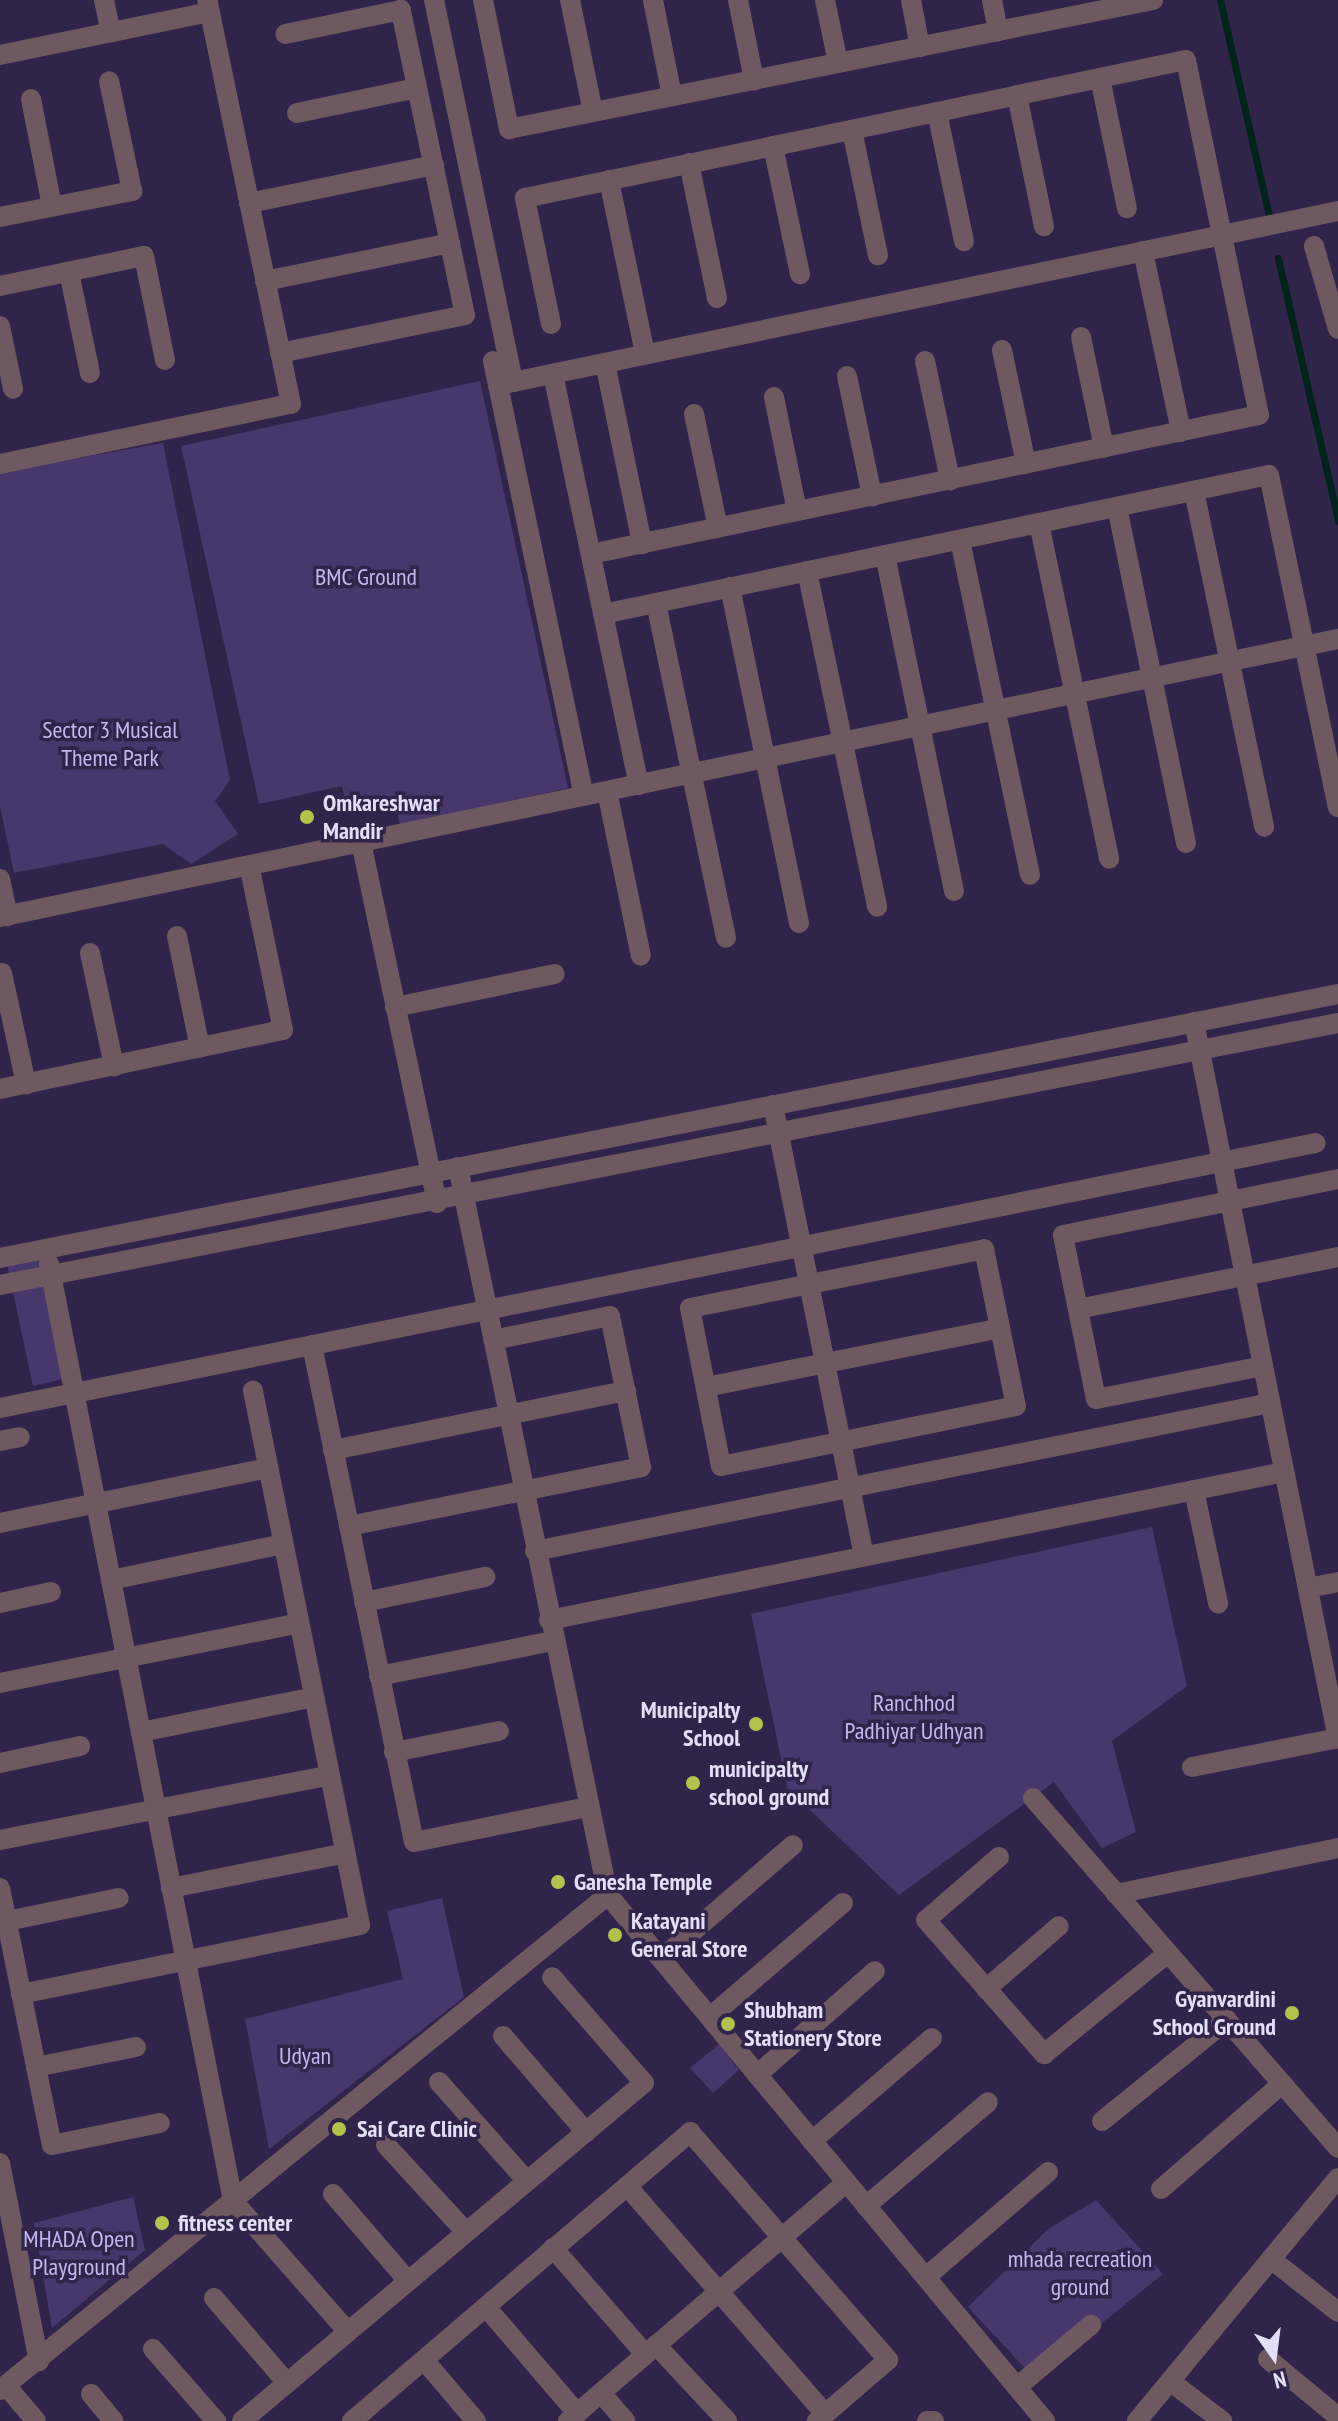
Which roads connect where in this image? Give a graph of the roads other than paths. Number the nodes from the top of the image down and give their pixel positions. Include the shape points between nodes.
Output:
1 (104, 0) edge
2 (434, 0) edge
3 (483, 0) edge
4 (570, 0) edge
5 (653, 0) edge
6 (738, 0) edge
7 (825, 0) edge
8 (911, 0) edge
9 (992, 0) edge
10 (1153, 0) edge
11 (208, 6) edge
12 (1081, 7) edge
13 (998, 31) junction
14 (111, 32) junction
15 (285, 34) dead end
16 (920, 47) junction
17 (0, 55) edge
18 (838, 63) junction
19 (1100, 78) junction
20 (754, 80) junction
21 (109, 81) dead end
22 (417, 88) junction
23 (1017, 95) junction
24 (672, 96) junction
25 (31, 99) dead end
26 (593, 112) junction
27 (937, 112) junction
28 (297, 113) dead end
29 (852, 130) junction
30 (773, 146) junction
31 (689, 163) junction
32 (434, 165) junction
33 (609, 180) junction
34 (249, 203) junction
35 (52, 206) junction
36 (1127, 208) dead end
37 (1338, 211) edge
38 (0, 217) edge
39 (1044, 226) dead end
40 (1222, 235) junction
41 (964, 241) dead end
42 (450, 243) junction
43 (1314, 246) dead end
44 (1143, 251) junction
45 (878, 255) dead end
46 (69, 272) junction
47 (800, 274) dead end
48 (265, 281) junction
49 (0, 286) edge
50 (717, 298) dead end
51 (551, 324) dead end
52 (0, 326) edge
53 (1338, 329) edge
54 (1081, 337) dead end
55 (1002, 350) dead end
56 (280, 353) junction
57 (645, 354) junction
58 (165, 360) dead end
59 (493, 361) dead end
60 (925, 361) dead end
61 (605, 363) junction
62 (90, 373) dead end
63 (553, 374) junction
64 (847, 376) dead end
65 (505, 384) junction
66 (13, 389) dead end
67 (774, 397) dead end
68 (694, 414) dead end
69 (1181, 432) junction
70 (1104, 448) junction
71 (0, 464) edge
72 (1026, 464) junction
73 (950, 480) junction
74 (1194, 491) junction
75 (872, 496) junction
76 (1117, 507) junction
77 (797, 511) junction
78 (1039, 523) junction
79 (718, 528) junction
80 (960, 540) junction
81 (642, 544) junction
82 (591, 554) junction
83 (885, 555) junction
84 (807, 571) junction
85 (730, 587) junction
86 (656, 603) junction
87 (603, 614) junction
88 (1338, 639) edge
89 (1305, 646) junction
90 (1230, 662) junction
91 (1152, 678) junction
92 (1074, 694) junction
93 (996, 710) junction
94 (920, 726) junction
95 (842, 742) junction
96 (765, 758) junction
97 (691, 773) junction
98 (639, 785) junction
99 (607, 791) junction
100 (584, 796) junction
101 (1338, 807) edge
102 (1264, 827) dead end
103 (361, 842) junction
104 (1186, 843) dead end
105 (1109, 859) dead end
106 (249, 865) junction
107 (1030, 875) dead end
108 (0, 879) edge
109 (954, 891) dead end
110 (877, 907) dead end
111 (4, 916) edge
112 (799, 923) dead end
113 (177, 936) dead end
114 (726, 938) dead end
115 (90, 953) dead end
116 (641, 956) dead end
117 (2, 973) dead end
118 (555, 974) dead end
119 (1338, 994) edge
120 (395, 1007) junction
121 (1194, 1022) junction
122 (1338, 1023) edge
123 (200, 1048) junction
124 (1200, 1051) junction
125 (114, 1066) junction
126 (26, 1084) junction
127 (0, 1089) edge
128 (773, 1105) junction
129 (779, 1135) junction
130 (1316, 1143) dead end
131 (1222, 1161) junction
132 (458, 1167) junction
133 (430, 1173) junction
134 (1338, 1179) edge
135 (464, 1198) junction
136 (1230, 1201) junction
137 (437, 1203) junction
138 (801, 1246) junction
139 (46, 1249) junction
140 (1338, 1257) edge
141 (0, 1258) edge
142 (51, 1275) junction
143 (1245, 1276) junction
144 (809, 1284) junction
145 (0, 1285) edge
146 (1078, 1309) junction
147 (486, 1310) junction
148 (1000, 1328) junction
149 (493, 1340) junction
150 (312, 1345) junction
151 (825, 1364) junction
152 (1263, 1366) junction
153 (706, 1387) junction
154 (253, 1391) dead end
155 (626, 1391) junction
156 (74, 1393) junction
157 (1270, 1403) junction
158 (0, 1408) edge
159 (507, 1415) junction
160 (841, 1442) junction
161 (333, 1450) junction
162 (268, 1468) junction
163 (1284, 1472) junction
164 (850, 1488) junction
165 (1194, 1490) junction
166 (523, 1491) junction
167 (96, 1503) junction
168 (0, 1523) edge
169 (349, 1526) junction
170 (283, 1544) junction
171 (535, 1551) junction
172 (864, 1556) junction
173 (485, 1577) dead end
174 (111, 1580) junction
175 (1338, 1582) edge
176 (1308, 1588) junction
177 (51, 1592) dead end
178 (364, 1602) junction
179 (0, 1603) edge
180 (1218, 1603) dead end
181 (299, 1623) junction
182 (551, 1630) junction
183 (126, 1658) junction
184 (1330, 1660) edge
185 (379, 1676) junction
186 (0, 1683) edge
187 (314, 1697) junction
188 (499, 1731) dead end
189 (141, 1732) junction
190 (1338, 1738) edge
191 (80, 1746) dead end
192 (394, 1752) junction
193 (0, 1763) edge
194 (1192, 1767) dead end
195 (330, 1775) junction
196 (1033, 1798) dead end
197 (587, 1807) junction
198 (156, 1810) junction
199 (0, 1840) edge
200 (793, 1845) dead end
201 (1338, 1848) edge
202 (346, 1853) junction
203 (999, 1857) dead end
204 (0, 1888) edge
205 (171, 1888) junction
206 (1116, 1894) junction
207 (608, 1895) junction
208 (119, 1898) dead end
209 (843, 1903) dead end
210 (7, 1921) junction
211 (1059, 1926) dead end
212 (1168, 1953) junction
213 (661, 1959) junction
214 (186, 1961) junction
215 (875, 1971) dead end
216 (552, 1977) dead end
217 (986, 1989) junction
218 (21, 1994) junction
219 (710, 2017) junction
220 (1227, 2020) junction
221 (503, 2036) dead end
222 (932, 2038) dead end
223 (136, 2047) dead end
224 (36, 2067) junction
225 (757, 2075) junction
226 (439, 2082) dead end
227 (1282, 2084) junction
228 (988, 2102) dead end
229 (1102, 2121) dead end
230 (160, 2123) dead end
231 (586, 2132) junction
232 (812, 2141) junction
233 (386, 2145) dead end
234 (1338, 2148) edge
235 (0, 2163) edge
236 (1048, 2172) dead end
237 (1338, 2178) edge
238 (527, 2181) junction
239 (847, 2182) junction
240 (627, 2186) junction
241 (1161, 2189) dead end
242 (333, 2194) dead end
243 (233, 2201) junction
244 (866, 2206) junction
245 (466, 2232) junction
246 (781, 2238) junction
247 (553, 2248) junction
248 (1271, 2259) junction
249 (926, 2277) junction
250 (408, 2281) junction
251 (719, 2291) junction
252 (214, 2298) dead end
253 (486, 2307) junction
254 (1338, 2312) edge
255 (1091, 2325) dead end
256 (348, 2332) junction
257 (153, 2349) dead end
258 (651, 2350) junction
259 (1268, 2359) dead end
260 (424, 2360) junction
261 (39, 2361) junction
262 (1170, 2381) junction
263 (287, 2383) junction
264 (1017, 2387) junction
265 (4, 2389) edge
266 (601, 2393) junction
267 (91, 2394) dead end
268 (573, 2417) edge
269 (1338, 2417) edge
270 (821, 2418) edge
271 (36, 2421) edge
272 (114, 2421) edge
273 (216, 2421) edge
274 (242, 2421) edge
275 (352, 2421) edge
276 (476, 2421) edge
277 (625, 2421) edge
278 (727, 2421) edge
279 (927, 2421) edge
280 (934, 2421) edge
281 (1045, 2421) edge
282 (1137, 2421) edge
283 (1222, 2421) edge

1 - 14 street
2 - 65 street
3 - 26 street via 509,129
4 - 26 street
5 - 24 street
6 - 20 street
7 - 18 street
8 - 16 street
9 - 13 street
10 - 12 street
11 - 14 street
11 - 34 street
12 - 13 street
13 - 16 street
14 - 17 street
15 - 22 street via 401,10
16 - 18 street
18 - 20 street
19 - 23 street
19 - 36 street
19 - 40 street via 1186,60
20 - 24 street
21 - 35 street via 132,191
22 - 28 street
22 - 32 street
23 - 27 street
23 - 39 street
24 - 26 street
25 - 35 street
27 - 29 street
27 - 41 street
29 - 30 street
29 - 45 street
30 - 31 street
30 - 47 street
31 - 33 street
31 - 50 street
32 - 34 street
32 - 42 street
33 - 51 street via 525,198
33 - 57 street
34 - 48 street
35 - 38 street
37 - 40 street
40 - 44 street
40 - 69 street via 1259,415
42 - 48 street
42 - 56 street via 465,315
43 - 53 street
44 - 57 street
44 - 69 street
46 - 49 street
46 - 58 street via 144,256
46 - 62 street
48 - 56 street
52 - 66 street
54 - 70 street
55 - 72 street
56 - 71 street via 291,404
57 - 61 street
59 - 65 street
60 - 73 street
61 - 63 street
61 - 81 street
63 - 65 street
63 - 82 street
64 - 75 street
65 - 100 street
67 - 77 street
68 - 79 street
69 - 70 street
70 - 72 street
72 - 73 street
73 - 75 street
74 - 76 street
74 - 89 street via 1269,475
74 - 90 street
75 - 77 street
76 - 78 street
76 - 91 street
77 - 79 street
78 - 80 street
78 - 92 street
79 - 81 street
80 - 83 street
80 - 93 street
81 - 82 street
82 - 87 street
83 - 84 street
83 - 94 street
84 - 85 street
84 - 95 street
85 - 86 street
85 - 96 street
86 - 87 street
86 - 97 street
87 - 98 street
88 - 89 street
89 - 90 street
89 - 101 street
90 - 91 street
90 - 102 street
91 - 92 street
91 - 104 street
92 - 93 street
92 - 105 street
93 - 94 street
93 - 107 street
94 - 95 street
94 - 109 street
95 - 96 street
95 - 110 street
96 - 97 street
96 - 112 street
97 - 98 street
97 - 114 street
98 - 99 street
99 - 100 street
99 - 116 street
100 - 103 street
103 - 106 street
103 - 120 street
106 - 111 street
106 - 123 street via 283,1030
108 - 111 street
113 - 123 street
115 - 125 street
117 - 126 street
118 - 120 street
119 - 121 street
120 - 133 street
121 - 124 street
121 - 128 street
122 - 124 street
123 - 125 street
124 - 129 street
124 - 131 street
125 - 126 street
126 - 127 street
128 - 129 street
128 - 132 street
129 - 135 street
129 - 138 street
130 - 131 street
131 - 136 street
131 - 138 street
132 - 133 street
132 - 135 street
133 - 137 street
133 - 139 street
134 - 136 street
135 - 137 street
135 - 147 street
136 - 143 street
136 - 146 street via 1063,1235
137 - 142 street
138 - 144 street
138 - 147 street
139 - 141 street
139 - 142 street
140 - 143 street
142 - 145 street
142 - 156 street
143 - 146 street
143 - 152 street
144 - 148 street via 984,1249
144 - 151 street
144 - 153 street via 690,1308
146 - 152 street via 1096,1399
147 - 149 street
147 - 150 street
148 - 151 street
148 - 160 street via 1016,1406
149 - 155 street via 610,1316
149 - 159 street
150 - 156 street
150 - 161 street
151 - 153 street
151 - 160 street
152 - 157 street
153 - 160 street via 721,1466
154 - 162 street
155 - 159 street
155 - 166 street via 641,1467
156 - 158 street
156 - 167 street
157 - 163 street
157 - 164 street
159 - 161 street
159 - 166 street
160 - 164 street
161 - 169 street
162 - 167 street
162 - 170 street
163 - 165 street
163 - 176 street
164 - 171 street
164 - 172 street
165 - 172 street
165 - 180 street
166 - 169 street
166 - 171 street
167 - 168 street
167 - 174 street
169 - 178 street
170 - 174 street
170 - 181 street
171 - 182 street
172 - 182 street
173 - 178 street
174 - 183 street
175 - 176 street
176 - 184 street
177 - 179 street
178 - 185 street
181 - 183 street
181 - 187 street
182 - 185 street
182 - 197 street
183 - 186 street
183 - 189 street
184 - 190 street
185 - 192 street
187 - 189 street
187 - 195 street
188 - 192 street
189 - 198 street
190 - 194 street
191 - 193 street
192 - 197 street via 414,1842
195 - 198 street
195 - 202 street
196 - 206 street
197 - 207 street
198 - 199 street
198 - 205 street
200 - 213 street
201 - 206 street
202 - 205 street
202 - 214 street via 360,1925
203 - 217 street via 926,1920
204 - 210 street
205 - 214 street
206 - 212 street
207 - 213 street
207 - 243 street
208 - 210 street
209 - 219 street
210 - 218 street
211 - 217 street
212 - 217 street via 1044,2054
212 - 220 street
213 - 219 street
214 - 218 street
214 - 243 street
215 - 225 street
216 - 231 street via 644,2083
218 - 224 street
219 - 225 street
220 - 227 street
220 - 229 street
221 - 231 street
222 - 232 street
223 - 224 street
224 - 230 street via 52,2145
225 - 232 street
226 - 238 street
227 - 234 street
227 - 241 street
228 - 244 street
231 - 238 street
232 - 239 street
233 - 245 street
235 - 261 street
236 - 249 street
237 - 248 street
238 - 245 street
239 - 244 street
239 - 246 street
240 - 246 street via 690,2132
240 - 247 street
240 - 251 street
242 - 250 street
243 - 256 street
243 - 261 street
244 - 249 street
245 - 250 street
246 - 251 street
246 - 270 street via 888,2360
247 - 253 street
247 - 258 street
248 - 254 street
248 - 262 street
249 - 264 street
250 - 256 street
251 - 258 street
251 - 270 street
252 - 263 street
253 - 260 street
253 - 268 street
255 - 264 street
256 - 263 street
257 - 273 street
258 - 266 street
258 - 278 street
259 - 269 street
260 - 275 street
260 - 276 street
261 - 265 street
262 - 282 street
262 - 283 street
263 - 274 street
264 - 281 street
265 - 271 street
266 - 268 street
266 - 277 street
267 - 272 street
279 - 280 street

